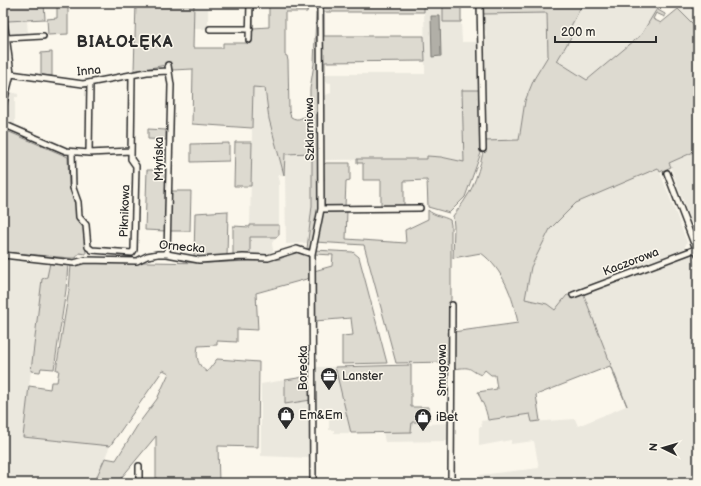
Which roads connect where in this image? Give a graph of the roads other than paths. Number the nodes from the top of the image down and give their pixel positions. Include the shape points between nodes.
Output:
1 (250, 3) edge
2 (320, 3) edge
3 (480, 3) edge
4 (3, 12) edge
5 (210, 29) dead end
6 (250, 29) junction
7 (44, 36) dead end
8 (7, 38) junction
9 (250, 40) dead end
10 (169, 68) joint
11 (11, 74) junction
12 (132, 75) junction
13 (90, 83) junction
14 (3, 106) edge
15 (3, 124) edge
16 (483, 149) dead end
17 (131, 151) junction
18 (72, 152) junction
19 (89, 153) junction
20 (667, 173) dead end
21 (420, 208) dead end
22 (321, 209) junction
23 (697, 251) edge
24 (166, 254) junction
25 (312, 254) junction
26 (3, 255) edge
27 (573, 295) dead end
28 (452, 304) dead end
29 (139, 466) dead end
30 (139, 483) edge
31 (313, 483) edge
32 (451, 483) edge

1 - 6 street
2 - 22 street, Szklarniowa
3 - 16 street
4 - 8 street
5 - 6 street
6 - 9 street
7 - 8 street
8 - 11 street
10 - 12 street, Inna
10 - 24 street, Młyńska
11 - 13 street, Inna via 79,84
11 - 14 street
12 - 13 street, Inna
12 - 17 street, Piknikowa
13 - 19 street
15 - 18 street via 66,152
17 - 18 street, Piknikowa via 132,162 136,166 134,250 131,253 88,248 86,225 79,217 78,202 73,188
17 - 19 street
18 - 19 street
20 - 23 street
21 - 22 street
22 - 25 street, Szklarniowa
23 - 27 street, Kaczorowa
24 - 25 street, Ornecka via 199,260 268,258 297,249
24 - 26 street, Ornecka via 152,255 137,261 85,260 74,263
25 - 31 street, Borecka
28 - 32 street, Smugowa
29 - 30 street

